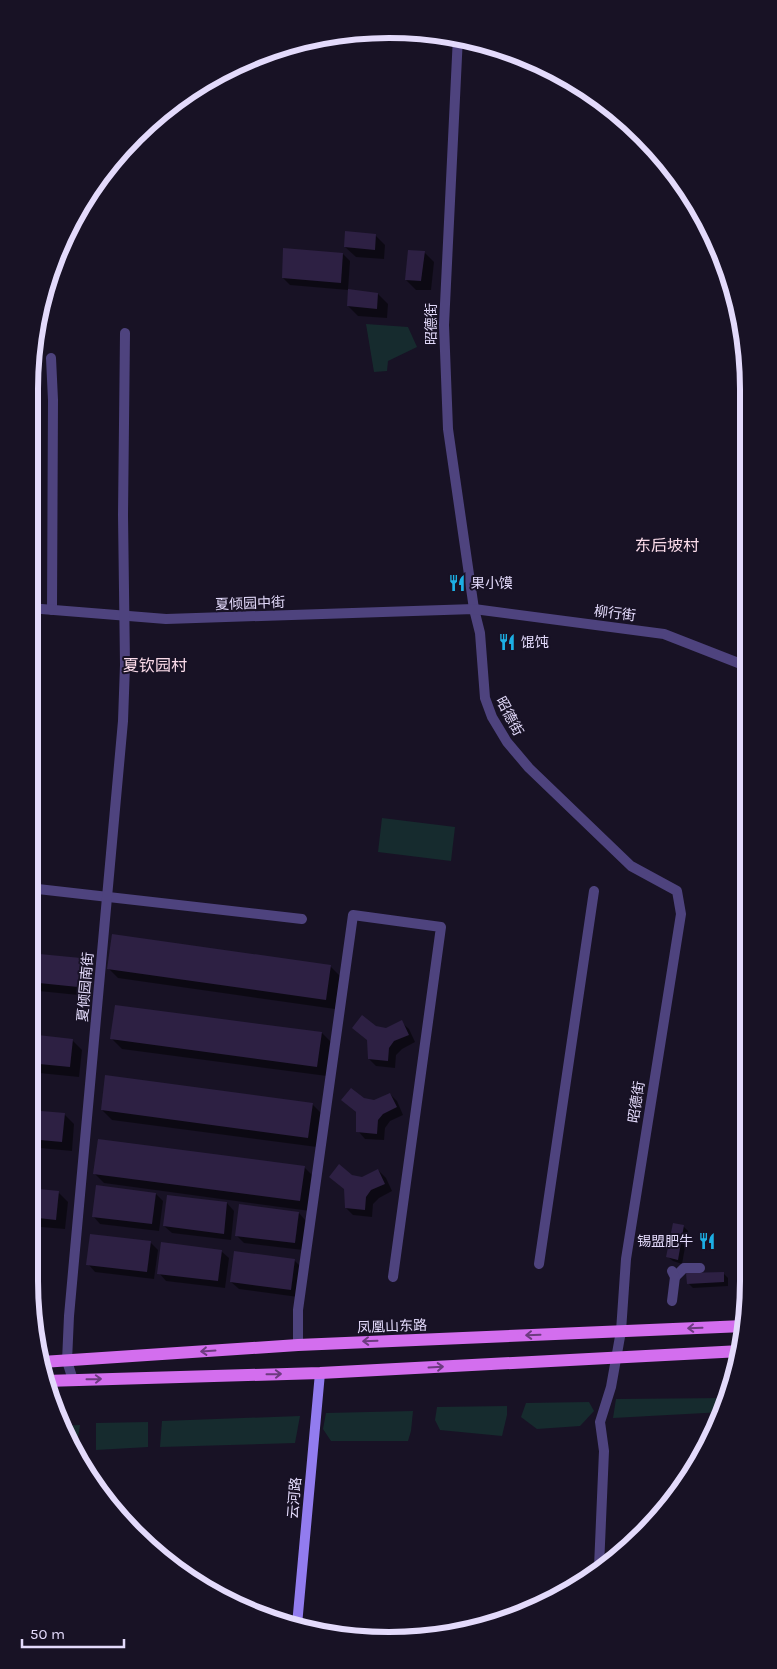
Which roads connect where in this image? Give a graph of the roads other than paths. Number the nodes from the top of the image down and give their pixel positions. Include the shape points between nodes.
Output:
1 (458, 44) edge
2 (125, 333) dead end
3 (50, 358) dead end
4 (38, 609) edge
5 (474, 609) junction
6 (52, 610) junction
7 (124, 615) junction
8 (740, 664) edge
9 (38, 889) edge
10 (594, 891) dead end
11 (107, 896) junction
12 (302, 919) dead end
13 (539, 1264) dead end
14 (700, 1268) dead end
15 (393, 1278) dead end
16 (672, 1301) dead end
17 (736, 1326) edge
18 (621, 1331) junction
19 (298, 1345) junction
20 (732, 1351) edge
21 (617, 1357) junction
22 (67, 1360) junction
23 (47, 1362) edge
24 (320, 1373) junction
25 (73, 1380) junction
26 (52, 1381) edge
27 (599, 1561) edge
28 (297, 1620) edge

1 - 5 street, 昭德街 via 444,325 448,429
2 - 7 street, 夏倾园南街
3 - 6 street via 53,400
4 - 6 street, 夏倾园中街
5 - 7 street, 夏倾园中街 via 166,619
5 - 8 street, 柳行街 via 664,634
5 - 18 street, 昭德街 via 480,633 485,698 506,742 528,768 631,866 677,891 681,914 626,1259
6 - 7 street, 夏倾园中街
7 - 11 street, 夏倾园南街 via 126,665
9 - 11 street
10 - 13 street
11 - 12 street
11 - 22 street, 夏倾园南街
14 - 16 street via 684,1268 674,1274
15 - 19 street via 441,927 353,915 298,1310
17 -> 18 main road, 凤凰山东路
18 -> 19 main road, 凤凰山东路
18 - 21 street
19 -> 22 main road, 凤凰山东路
20 - 21 main road
24 -> 21 main road
21 - 27 street via 600,1422 604,1451
22 - 23 main road, 凤凰山东路
22 - 25 street
25 -> 24 main road
24 - 28 street, 云河路
25 - 26 main road

